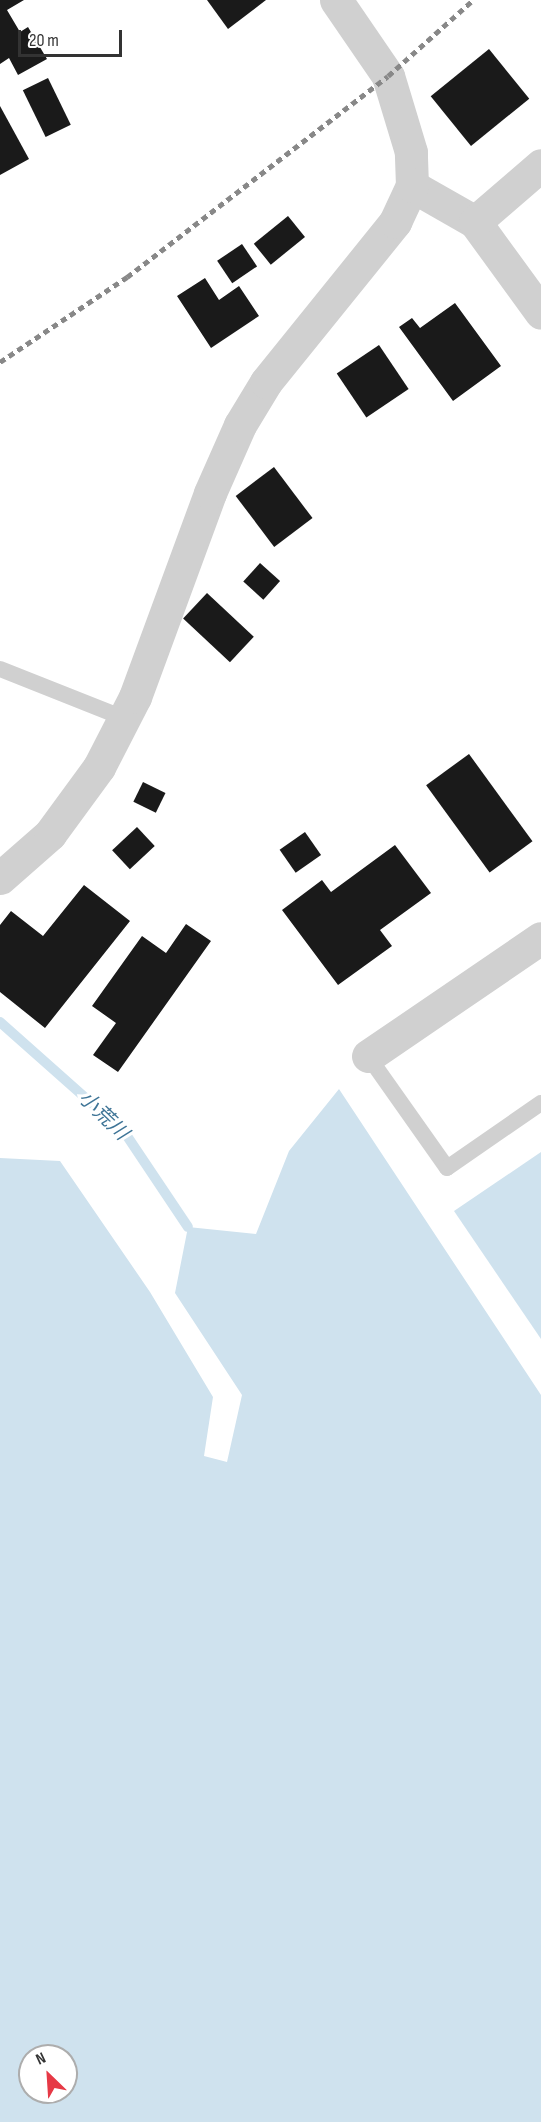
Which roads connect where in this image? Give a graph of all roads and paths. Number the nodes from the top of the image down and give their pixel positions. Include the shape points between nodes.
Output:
1 (336, 0) edge
2 (541, 165) edge
3 (412, 186) junction
4 (475, 222) junction
5 (541, 313) edge
6 (0, 669) edge
7 (124, 718) junction
8 (0, 878) edge
9 (541, 938) edge
10 (368, 1056) joint
11 (541, 1103) edge

1 - 3 street via 388,76 411,152
2 - 4 street
3 - 4 street
3 - 7 street via 395,222 266,382 240,425
4 - 5 street
6 - 7 lane
7 - 8 street via 99,767 50,834
9 - 10 street
10 - 11 lane via 447,1168

